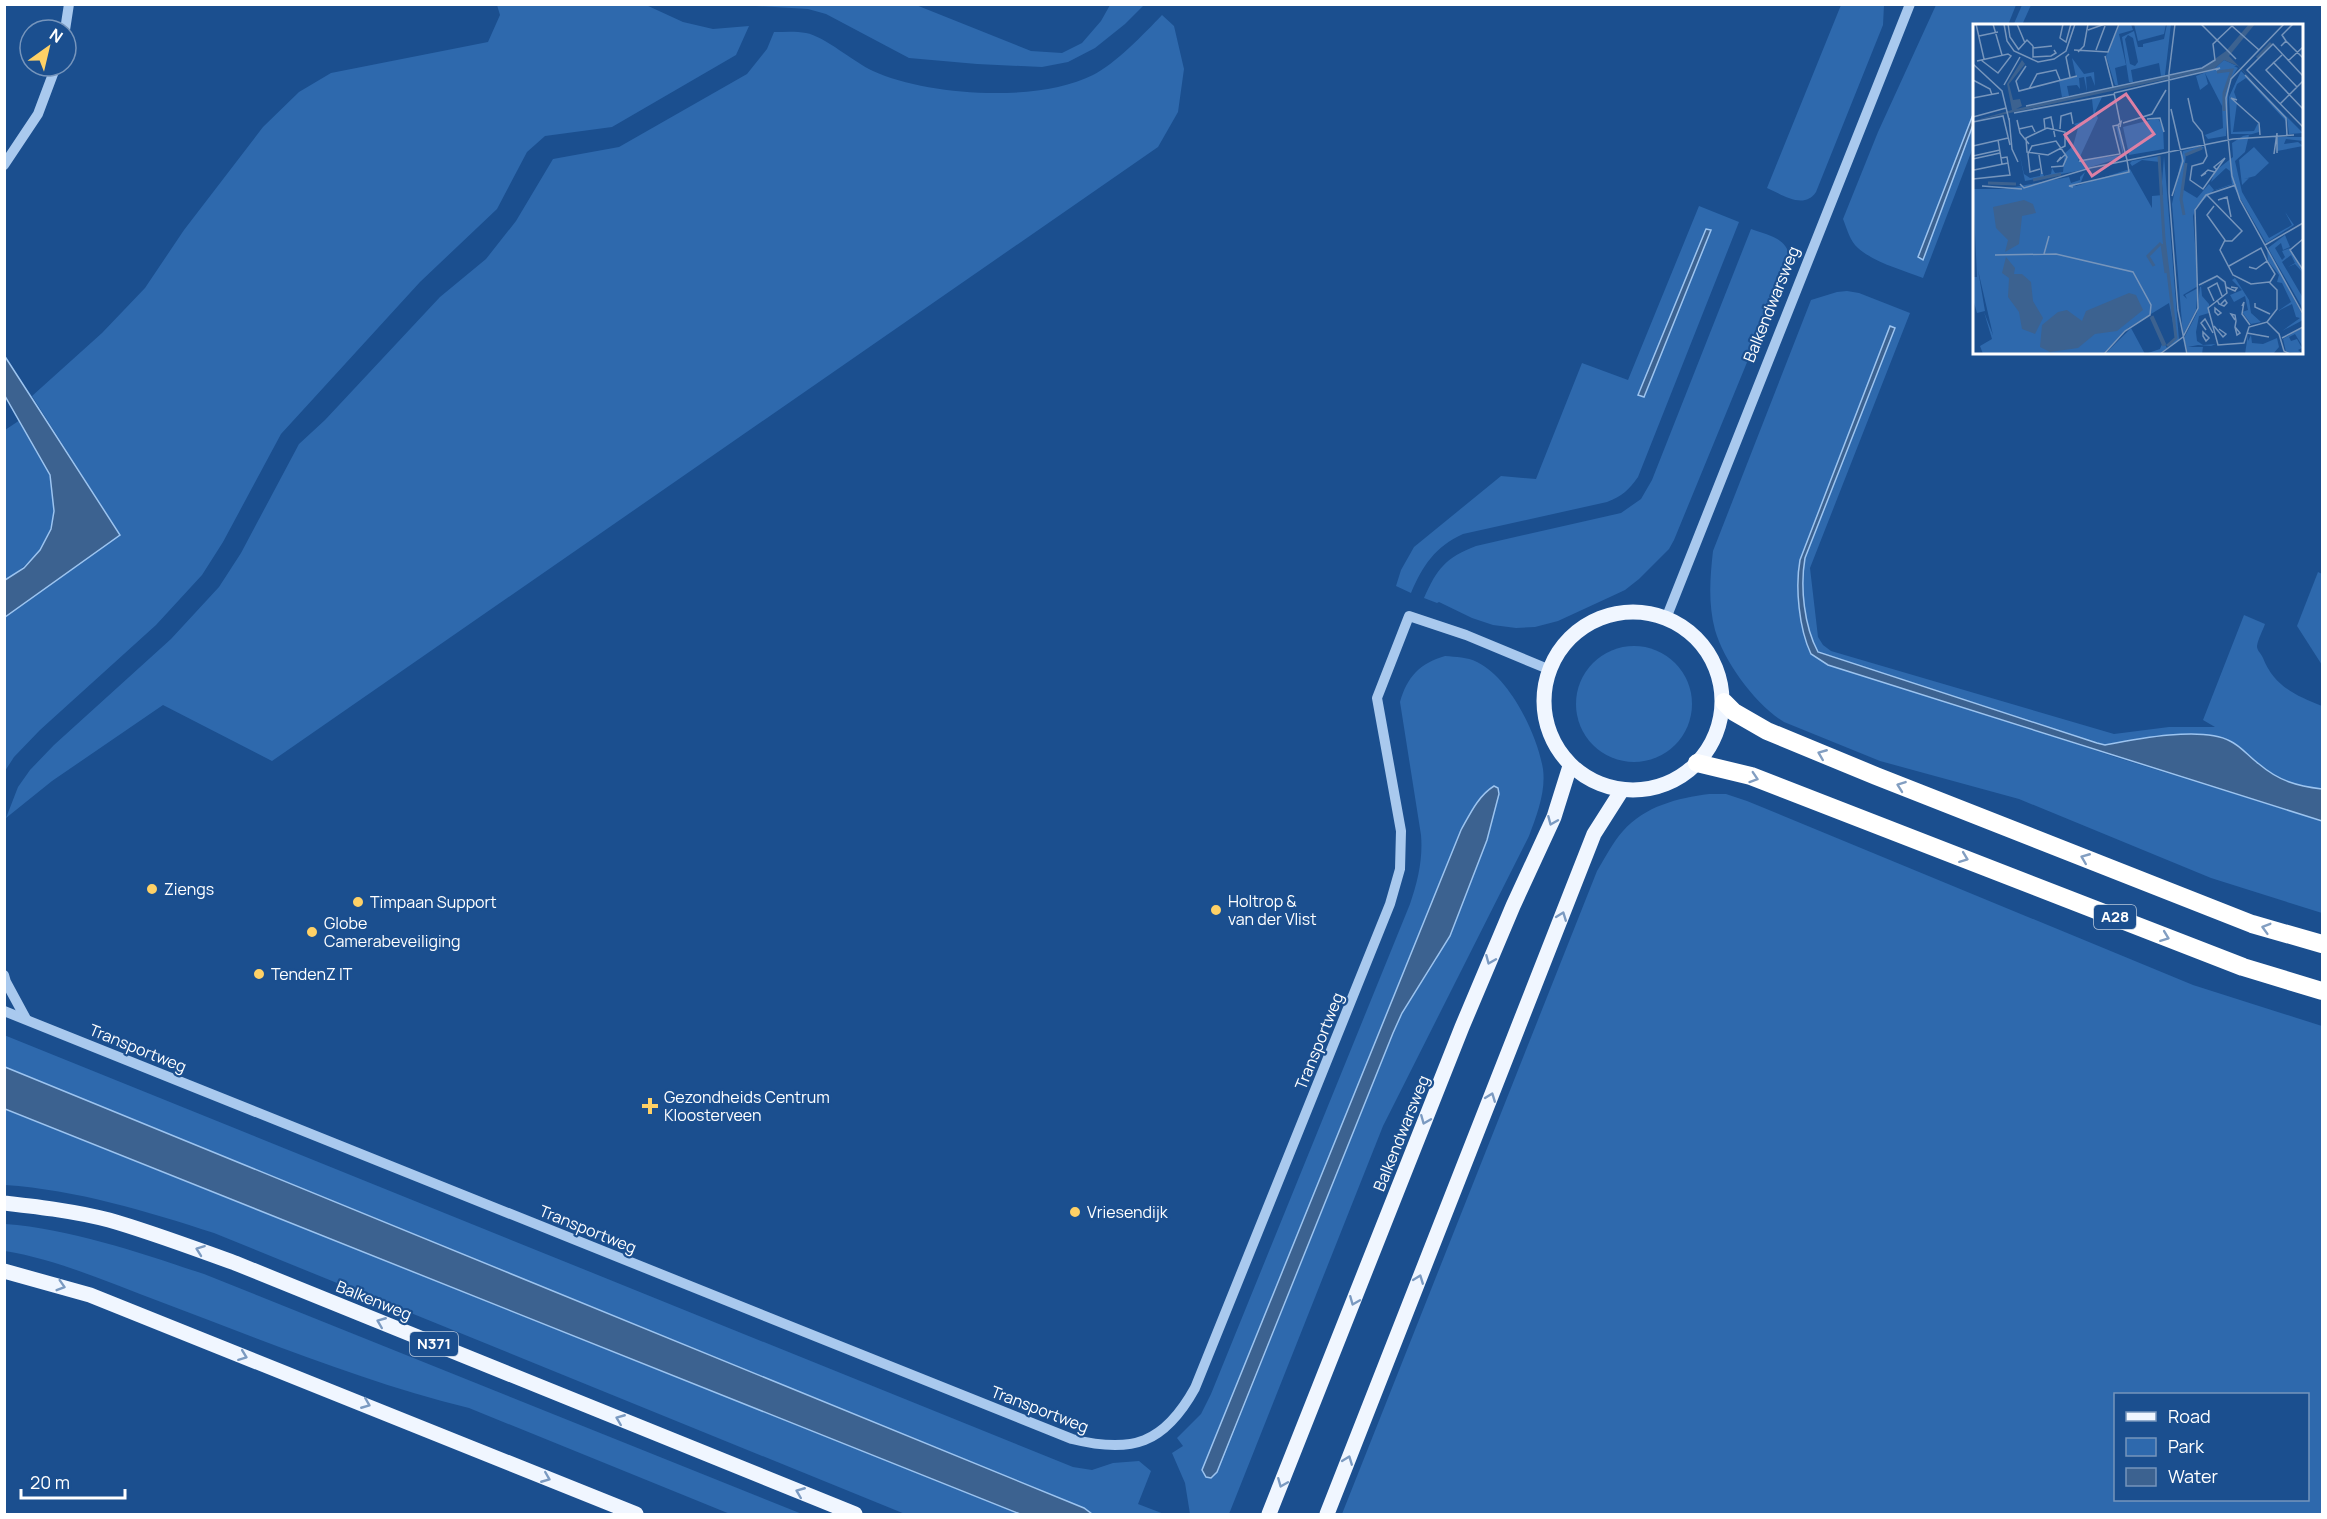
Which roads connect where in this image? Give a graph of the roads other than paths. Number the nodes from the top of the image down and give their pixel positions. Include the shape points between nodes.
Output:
1 (1910, 4) edge
2 (52, 78) edge
3 (4, 165) edge
4 (1667, 616) junction
5 (1548, 669) junction
6 (1724, 702) junction
7 (1697, 763) junction
8 (1570, 766) junction
9 (1622, 790) junction
10 (2322, 944) edge
11 (4, 975) edge
12 (2322, 991) edge
13 (4, 1011) edge
14 (26, 1019) junction
15 (4, 1203) edge
16 (4, 1271) edge
17 (636, 1515) edge
18 (855, 1515) edge
19 (1269, 1515) edge
20 (1327, 1515) edge

1 - 4 street, Balkendwarsweg
2 - 3 street via 38,114
4 - 5 main road via 1637,612 1609,615 1583,626 1561,646
4 - 6 main road via 1689,632 1708,654
5 - 8 main road via 1546,718 1553,741
5 - 14 street, Transportweg via 1409,616 1377,698 1401,831 1400,869 1390,904 1195,1388 1184,1408 1167,1426 1144,1441 1125,1446 1072,1439
6 - 7 main road via 1714,738
10 -> 6 highway via 2252,924 1876,776 1767,731
7 - 9 main road via 1662,787
7 -> 12 highway, A28 via 1751,776 2243,967
8 - 9 main road via 1594,781
8 -> 19 main road, Balkendwarsweg via 1554,817 1462,1027
20 -> 9 main road via 1594,834
11 - 14 street
13 - 14 street, Transportweg
18 -> 15 main road, Balkenweg / N371 via 225,1259 107,1220
16 -> 17 main road via 90,1295

